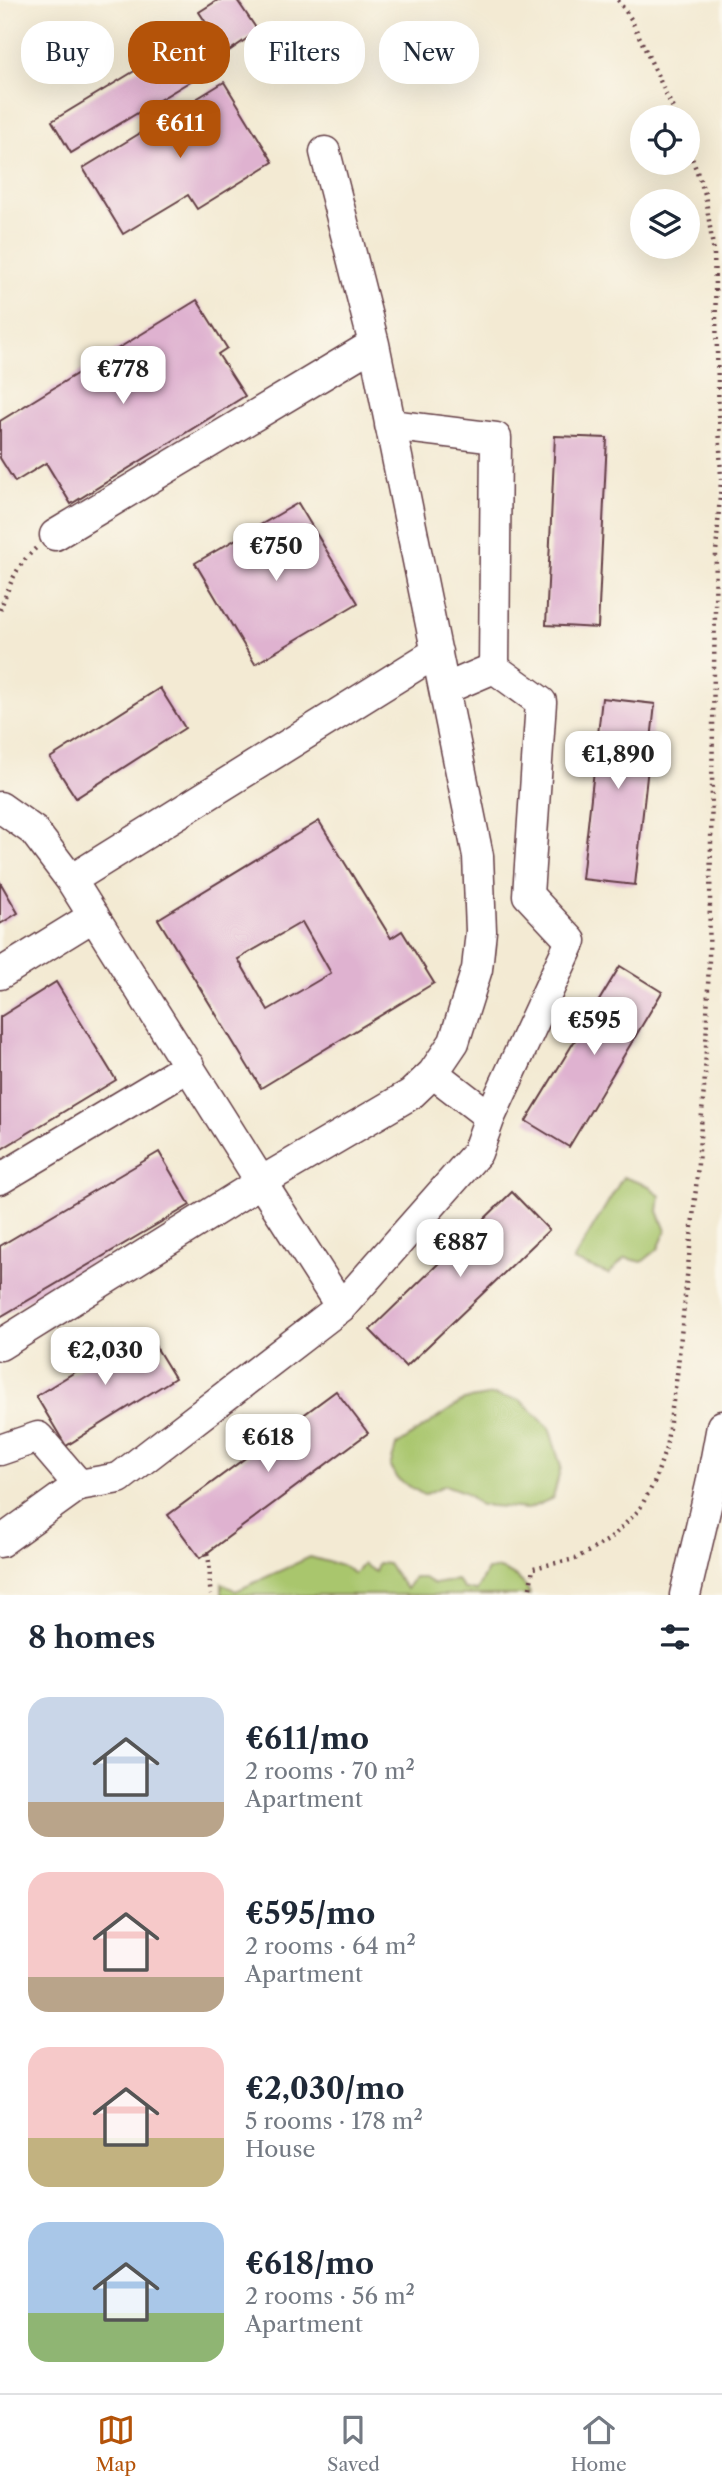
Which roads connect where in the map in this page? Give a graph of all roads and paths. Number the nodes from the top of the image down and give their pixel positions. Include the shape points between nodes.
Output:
1 (618, 0) edge
2 (671, 105) edge
3 (325, 152) dead end
4 (698, 175) edge
5 (374, 344) junction
6 (390, 425) junction
7 (55, 535) joint
8 (0, 610) edge
9 (438, 652) junction
10 (494, 668) junction
11 (445, 689) junction
12 (0, 807) edge
13 (71, 880) junction
14 (528, 895) junction
15 (481, 897) junction
16 (94, 916) junction
17 (0, 974) edge
18 (188, 1066) junction
19 (433, 1073) junction
20 (490, 1117) junction
21 (0, 1179) edge
22 (261, 1182) junction
23 (341, 1307) junction
24 (0, 1345) edge
25 (722, 1426) edge
26 (0, 1450) edge
27 (79, 1485) junction
28 (0, 1542) edge
29 (206, 1553) dead end
30 (211, 1595) edge
31 (529, 1595) edge
32 (685, 1595) edge

1 - 2 path
3 - 5 street
4 - 31 path via 713,254 721,480 705,1076 677,1375 666,1448 639,1510 610,1539 575,1559 533,1568
5 - 6 street
5 - 7 street
6 - 9 street
6 - 10 street via 496,438
7 - 8 path via 22,561
9 - 11 street
9 - 13 street
10 - 11 street
10 - 14 street via 541,702
11 - 15 street via 478,856
12 - 13 street via 34,831
13 - 16 street
14 - 15 street
14 - 20 street via 571,941
15 - 19 street via 477,969 454,1042
16 - 17 street
16 - 18 street
18 - 21 street
18 - 22 street
19 - 20 street
19 - 22 street via 411,1094
20 - 23 street via 477,1153
22 - 23 street
22 - 24 street
23 - 27 street via 119,1478
25 - 32 street
26 - 27 street via 38,1437
27 - 28 street
29 - 30 path

